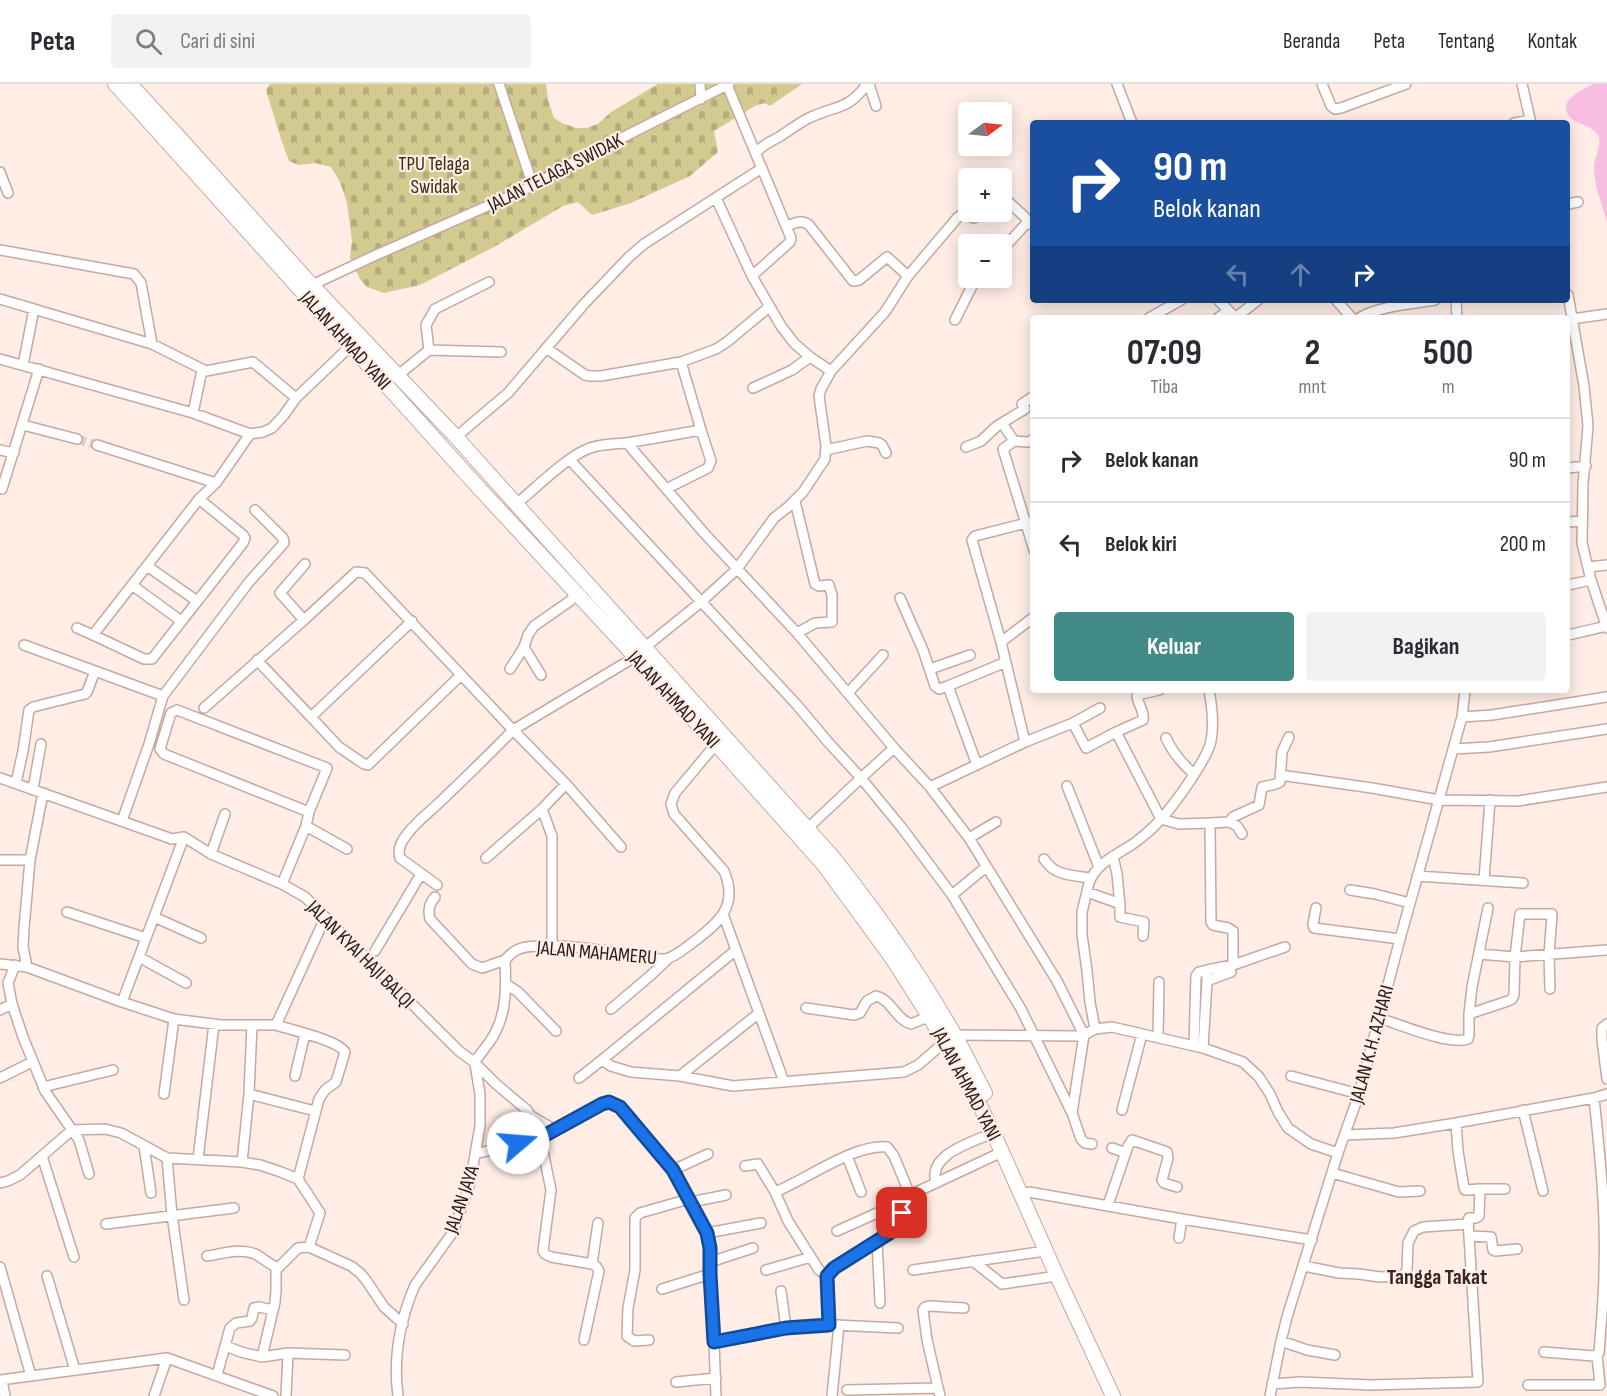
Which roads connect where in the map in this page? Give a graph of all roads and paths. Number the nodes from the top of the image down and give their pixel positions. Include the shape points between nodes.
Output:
1 (115, 84) edge
2 (129, 84) edge
3 (499, 84) edge
4 (700, 84) edge
5 (868, 84) edge
6 (1117, 84) edge
7 (1322, 84) edge
8 (1375, 84) edge
9 (1406, 84) edge
10 (1522, 84) edge
11 (728, 85) edge
12 (1379, 95) junction
13 (701, 99) junction
14 (876, 106) dead end
15 (1131, 120) edge
16 (1531, 120) edge
17 (756, 153) junction
18 (762, 168) junction
19 (0, 172) edge
20 (533, 186) junction
21 (8, 193) dead end
22 (716, 198) junction
23 (1578, 202) dead end
24 (1570, 204) edge
25 (1012, 205) edge
26 (958, 218) edge
27 (1030, 222) edge
28 (1030, 224) edge
29 (787, 226) junction
30 (1012, 241) edge
31 (0, 250) edge
32 (752, 276) junction
33 (908, 276) junction
34 (489, 282) dead end
35 (307, 288) junction
36 (971, 288) edge
37 (0, 299) edge
38 (1176, 303) edge
39 (1221, 303) edge
40 (1252, 303) edge
41 (1339, 303) edge
42 (1417, 303) edge
43 (1569, 303) edge
44 (769, 307) junction
45 (1398, 307) junction
46 (34, 309) junction
47 (1607, 314) edge
48 (1154, 315) edge
49 (1232, 315) edge
50 (1234, 315) edge
51 (1349, 315) edge
52 (1365, 315) edge
53 (1400, 315) edge
54 (1572, 319) junction
55 (955, 320) dead end
56 (153, 344) junction
57 (351, 345) junction
58 (546, 348) junction
59 (429, 350) junction
60 (501, 352) dead end
61 (810, 357) junction
62 (0, 358) edge
63 (1580, 360) junction
64 (681, 362) junction
65 (1570, 362) edge
66 (23, 365) junction
67 (39, 369) junction
68 (202, 370) junction
69 (831, 371) junction
70 (398, 376) junction
71 (753, 388) dead end
72 (296, 398) junction
73 (1030, 399) edge
74 (193, 413) junction
75 (1002, 423) junction
76 (23, 425) junction
77 (701, 430) junction
78 (250, 434) junction
79 (456, 437) junction
80 (77, 439) tunnel mouth
81 (1014, 441) junction
82 (1030, 441) edge
83 (627, 443) junction
84 (97, 444) tunnel mouth
85 (966, 447) dead end
86 (0, 450) edge
87 (826, 450) junction
88 (14, 453) junction
89 (885, 453) dead end
90 (570, 460) junction
91 (1586, 466) junction
92 (1570, 468) edge
93 (216, 483) junction
94 (2, 489) dead end
95 (666, 489) junction
96 (199, 499) junction
97 (795, 501) junction
98 (515, 505) junction
99 (255, 510) dead end
100 (1582, 520) junction
101 (1030, 522) edge
102 (1570, 522) edge
103 (305, 564) dead end
104 (1607, 564) edge
105 (147, 566) junction
106 (1588, 567) junction
107 (737, 569) junction
108 (1591, 580) junction
109 (132, 585) junction
110 (1570, 585) edge
111 (576, 594) junction
112 (900, 598) dead end
113 (197, 601) junction
114 (701, 602) junction
115 (304, 620) junction
116 (1030, 620) edge
117 (181, 621) junction
118 (412, 621) junction
119 (1607, 627) edge
120 (77, 628) dead end
121 (797, 633) junction
122 (93, 635) junction
123 (1570, 635) edge
124 (1002, 642) junction
125 (24, 645) dead end
126 (524, 647) junction
127 (640, 653) junction
128 (883, 655) dead end
129 (970, 656) dead end
130 (257, 660) junction
131 (1006, 662) junction
132 (510, 669) dead end
133 (930, 669) junction
134 (95, 671) junction
135 (461, 675) junction
136 (541, 675) dead end
137 (948, 686) junction
138 (848, 693) junction
139 (1146, 693) edge
140 (1209, 693) edge
141 (1465, 693) edge
142 (163, 696) junction
143 (1607, 697) edge
144 (204, 708) dead end
145 (1100, 708) dead end
146 (311, 717) junction
147 (1462, 717) junction
148 (1073, 723) junction
149 (1607, 729) edge
150 (513, 730) junction
151 (1116, 732) junction
152 (1289, 737) dead end
153 (1166, 738) dead end
154 (1025, 742) junction
155 (41, 744) dead end
156 (716, 744) junction
157 (894, 748) junction
158 (1453, 749) junction
159 (977, 765) junction
160 (1194, 774) junction
161 (1280, 775) junction
162 (0, 778) edge
163 (861, 778) junction
164 (16, 783) junction
165 (566, 784) junction
166 (1066, 786) dead end
167 (1607, 787) edge
168 (930, 788) junction
169 (38, 791) junction
170 (1439, 800) junction
171 (1490, 800) junction
172 (542, 809) junction
173 (309, 812) junction
174 (225, 814) dead end
175 (1161, 819) junction
176 (122, 821) junction
177 (996, 822) dead end
178 (1229, 822) junction
179 (1210, 823) junction
180 (306, 826) junction
181 (808, 828) junction
182 (1242, 834) dead end
183 (184, 837) junction
184 (969, 838) junction
185 (621, 847) dead end
186 (347, 849) dead end
187 (211, 854) junction
188 (1113, 856) junction
189 (486, 858) dead end
190 (1044, 859) dead end
191 (0, 860) edge
192 (30, 860) junction
193 (986, 867) junction
194 (1099, 867) junction
195 (421, 874) junction
196 (1417, 876) junction
197 (1090, 879) junction
198 (1484, 880) junction
199 (1523, 883) dead end
200 (282, 884) junction
201 (437, 885) dead end
202 (1350, 890) dead end
203 (1087, 892) junction
204 (952, 895) junction
205 (435, 897) dead end
206 (1410, 903) junction
207 (1120, 905) junction
208 (1316, 908) dead end
209 (1488, 908) dead end
210 (67, 912) dead end
211 (723, 914) junction
212 (154, 917) junction
213 (325, 918) junction
214 (1143, 936) dead end
215 (146, 938) junction
216 (201, 938) dead end
217 (1400, 939) junction
218 (552, 945) junction
219 (1285, 947) dead end
220 (736, 950) junction
221 (1607, 950) edge
222 (375, 951) dead end
223 (1479, 954) junction
224 (1550, 954) junction
225 (139, 957) junction
226 (1515, 957) junction
227 (668, 958) junction
228 (505, 960) junction
229 (0, 964) edge
230 (15, 965) junction
231 (27, 967) junction
232 (1232, 969) junction
233 (1207, 970) junction
234 (1206, 981) junction
235 (1159, 982) dead end
236 (186, 983) dead end
237 (506, 984) junction
238 (1550, 989) dead end
239 (122, 1002) junction
240 (12, 1005) junction
241 (806, 1008) dead end
242 (611, 1009) dead end
243 (0, 1010) edge
244 (759, 1013) junction
245 (1469, 1014) junction
246 (930, 1016) junction
247 (1379, 1018) junction
248 (174, 1019) junction
249 (214, 1024) junction
250 (1607, 1024) edge
251 (252, 1025) junction
252 (276, 1025) junction
253 (1095, 1029) junction
254 (556, 1031) dead end
255 (305, 1034) junction
256 (1142, 1034) junction
257 (1084, 1035) junction
258 (1035, 1036) junction
259 (1158, 1037) junction
260 (950, 1038) junction
261 (1604, 1040) edge
262 (1198, 1047) junction
263 (602, 1060) junction
264 (32, 1062) junction
265 (474, 1062) junction
266 (113, 1070) dead end
267 (295, 1076) dead end
268 (680, 1076) junction
269 (1291, 1076) dead end
270 (0, 1077) edge
271 (579, 1078) dead end
272 (1607, 1079) edge
273 (784, 1082) junction
274 (43, 1087) junction
275 (164, 1094) dead end
276 (249, 1094) junction
277 (1359, 1094) junction
278 (1607, 1094) edge
279 (1594, 1098) junction
280 (1122, 1110) dead end
281 (1523, 1110) junction
282 (315, 1111) junction
283 (1072, 1113) junction
284 (531, 1116) junction
285 (1456, 1123) junction
286 (72, 1130) junction
287 (555, 1130) junction
288 (993, 1133) junction
289 (1345, 1136) junction
290 (540, 1138) junction
291 (1092, 1144) dead end
292 (144, 1146) junction
293 (1112, 1148) dead end
294 (1002, 1152) junction
295 (1126, 1153) junction
296 (1338, 1153) junction
297 (475, 1154) junction
298 (708, 1154) dead end
299 (42, 1156) junction
300 (847, 1156) junction
301 (167, 1158) junction
302 (198, 1159) junction
303 (1604, 1159) edge
304 (242, 1162) junction
305 (745, 1166) dead end
306 (673, 1170) junction
307 (1332, 1173) junction
308 (89, 1174) dead end
309 (298, 1179) junction
310 (0, 1183) edge
311 (936, 1183) junction
312 (1177, 1187) dead end
313 (1480, 1189) junction
314 (1505, 1189) dead end
315 (1420, 1191) dead end
316 (1543, 1191) dead end
317 (775, 1192) junction
318 (861, 1192) dead end
319 (1029, 1192) junction
320 (151, 1193) dead end
321 (726, 1195) dead end
322 (908, 1198) junction
323 (690, 1201) junction
324 (1108, 1205) junction
325 (234, 1208) dead end
326 (172, 1215) junction
327 (1182, 1219) junction
328 (598, 1223) dead end
329 (761, 1223) dead end
330 (106, 1224) dead end
331 (1468, 1224) junction
332 (837, 1231) dead end
333 (707, 1233) junction
334 (1469, 1236) junction
335 (1179, 1238) dead end
336 (877, 1240) junction
337 (1312, 1240) junction
338 (309, 1247) junction
339 (753, 1248) dead end
340 (1516, 1249) dead end
341 (1046, 1251) junction
342 (207, 1256) dead end
343 (74, 1257) dead end
344 (811, 1257) junction
345 (973, 1261) junction
346 (710, 1262) junction
347 (592, 1264) junction
348 (1304, 1266) junction
349 (0, 1267) edge
350 (276, 1268) junction
351 (766, 1270) dead end
352 (913, 1270) dead end
353 (710, 1274) junction
354 (47, 1276) dead end
355 (827, 1276) junction
356 (1057, 1276) junction
357 (662, 1289) dead end
358 (781, 1291) dead end
359 (184, 1300) dead end
360 (880, 1303) dead end
361 (964, 1308) dead end
362 (273, 1310) junction
363 (403, 1324) junction
364 (834, 1325) junction
365 (786, 1328) junction
366 (898, 1328) dead end
367 (584, 1340) dead end
368 (649, 1340) dead end
369 (1281, 1341) junction
370 (714, 1342) junction
371 (226, 1346) junction
372 (1544, 1352) dead end
373 (288, 1353) junction
374 (345, 1355) dead end
375 (1335, 1355) dead end
376 (1597, 1356) junction
377 (262, 1357) junction
378 (167, 1358) junction
379 (75, 1370) junction
380 (217, 1375) junction
381 (31, 1376) junction
382 (716, 1378) junction
383 (1, 1380) edge
384 (676, 1382) dead end
385 (1272, 1384) junction
386 (1528, 1385) dead end
387 (1600, 1385) junction
388 (847, 1390) dead end
389 (939, 1392) edge
390 (5, 1396) edge
391 (154, 1396) edge
392 (273, 1396) edge
393 (286, 1396) edge
394 (398, 1396) edge
395 (716, 1396) edge
396 (832, 1396) edge
397 (1113, 1396) edge
398 (1122, 1396) edge
399 (1270, 1396) edge
400 (1601, 1396) edge

1 - 35 highway, JALAN AHMAD YANI
2 - 35 highway, JALAN AHMAD YANI
3 - 20 street
4 - 13 street
5 - 14 street
5 - 17 street via 853,100 800,123
6 - 15 street
7 - 12 street via 1335,109
8 - 12 street
9 - 12 street
10 - 16 street
11 - 13 street, JALAN TELAGA SWIDAK
11 - 17 street
13 - 20 street, JALAN TELAGA SWIDAK
17 - 18 street
18 - 22 street
18 - 29 street
19 - 21 street
20 - 35 street, JALAN TELAGA SWIDAK
22 - 32 street
22 - 58 street via 629,256
23 - 24 street
25 - 27 street
26 - 33 street
28 - 30 street
29 - 32 street via 790,242
29 - 33 street via 803,222 809,225 853,281 887,257
31 - 56 street via 134,274 141,283
32 - 44 street
33 - 69 street via 885,312
34 - 59 street via 435,309 426,325
35 - 57 highway, JALAN AHMAD YANI
35 - 70 highway, JALAN AHMAD YANI
36 - 55 street
37 - 46 street
38 - 48 street
39 - 49 street
40 - 50 street
41 - 51 street
42 - 45 street
43 - 54 street
44 - 61 street via 787,335
44 - 64 street via 721,346
45 - 52 street
45 - 53 street
46 - 56 street
46 - 66 street
47 - 54 street
54 - 63 street
56 - 68 street
57 - 72 street
57 - 111 highway, JALAN AHMAD YANI
58 - 64 street via 590,376
58 - 79 street via 508,393
59 - 60 street
59 - 70 street
61 - 69 street
61 - 71 street
62 - 66 street
63 - 65 street
63 - 91 street via 1588,426
64 - 77 street
66 - 67 street
67 - 74 street
67 - 76 street
68 - 72 street via 253,362
68 - 74 street
69 - 87 street via 819,396
70 - 79 highway, JALAN AHMAD YANI
72 - 78 street via 272,428
73 - 75 street via 1022,404 1025,409
74 - 78 street
75 - 81 street
75 - 85 street via 981,441
76 - 80 street
76 - 88 street
77 - 83 street
77 - 95 street via 710,466
78 - 93 street
79 - 98 highway, JALAN AHMAD YANI
81 - 82 street
81 - 101 street via 1003,449
83 - 90 street via 597,446
83 - 95 street
84 - 93 street
86 - 88 street
87 - 89 street via 871,441 882,445
87 - 97 street via 825,459
88 - 94 street
90 - 98 street
90 - 114 street
91 - 92 street
91 - 100 street
93 - 96 street
95 - 107 street
96 - 105 street
96 - 113 street via 245,538
97 - 107 street via 774,518
97 - 121 street via 815,584 830,585 832,595 832,622 814,623
98 - 127 highway, JALAN AHMAD YANI
99 - 142 street via 284,538 284,543 249,582
100 - 102 street
100 - 106 street
101 - 124 street via 972,540
103 - 115 street via 280,593
104 - 106 street
105 - 109 street
105 - 113 street
106 - 108 street
107 - 114 street
107 - 121 street
108 - 110 street
108 - 119 street
109 - 117 street
109 - 122 street
111 - 126 street via 534,626
111 - 127 highway, JALAN AHMAD YANI
112 - 133 street
113 - 117 street
114 - 127 street
114 - 163 street
115 - 118 street via 360,572
115 - 130 street
116 - 124 street
117 - 122 street via 148,659
118 - 135 street
118 - 146 street
119 - 123 street
120 - 122 street
121 - 138 street
124 - 131 street
125 - 134 street
126 - 132 street
126 - 136 street
127 - 150 street
127 - 156 highway, JALAN AHMAD YANI
127 - 181 highway, JALAN AHMAD YANI
128 - 138 street
129 - 133 street
130 - 144 street
130 - 146 street
131 - 137 street
131 - 154 street
133 - 137 street via 936,688
134 - 142 street
134 - 164 street via 85,694 29,710
135 - 146 street via 368,765 339,747
135 - 150 street
137 - 159 street
138 - 157 street
139 - 151 street via 1137,695 1143,720
140 - 160 street via 1211,743
141 - 147 street, JALAN K.H. AZHARI
142 - 176 street
143 - 147 street
145 - 148 street
147 - 158 street, JALAN K.H. AZHARI
148 - 151 street via 1086,748
148 - 154 street
149 - 158 street
150 - 165 street
150 - 195 street via 407,834 398,856
151 - 175 street
152 - 161 street via 1282,752
153 - 160 street via 1181,764
154 - 159 street
155 - 169 street
156 - 211 street via 675,793 671,804 674,814 724,871 730,897
156 - 246 highway, JALAN AHMAD YANI via 824,865
157 - 163 street
157 - 168 street
158 - 170 street, JALAN K.H. AZHARI
159 - 168 street
160 - 175 street
161 - 170 street
161 - 178 street via 1278,783 1261,789 1260,805
162 - 164 street, JALAN KYAI HAJI BALQI
163 - 181 street
163 - 204 street
164 - 169 street, JALAN KYAI HAJI BALQI
165 - 172 street
165 - 185 street
166 - 194 street
167 - 171 street via 1518,801
168 - 184 street
169 - 176 street, JALAN KYAI HAJI BALQI
169 - 192 street
170 - 171 street
170 - 196 street, JALAN K.H. AZHARI
171 - 198 street
172 - 189 street
172 - 218 street via 552,836
173 - 173 street via 327,768 177,710 171,713 160,744 164,754
173 - 180 street
174 - 187 street
175 - 179 street via 1179,824
175 - 188 street
176 - 183 street, JALAN KYAI HAJI BALQI via 172,839
177 - 184 street
178 - 179 street
178 - 182 street via 1238,826
179 - 232 street via 1211,922 1233,931
180 - 186 street
180 - 200 street
181 - 260 highway, JALAN AHMAD YANI via 885,926 922,981
183 - 187 street, JALAN KYAI HAJI BALQI
183 - 212 street
184 - 193 street
187 - 200 street, JALAN KYAI HAJI BALQI
188 - 194 street
188 - 207 street
190 - 197 street via 1056,871
191 - 192 street
192 - 231 street via 23,947
193 - 204 street
193 - 257 street via 1058,981
194 - 197 street
195 - 201 street
195 - 222 street
196 - 198 street
196 - 206 street, JALAN K.H. AZHARI
197 - 203 street
198 - 199 street
200 - 213 street, JALAN KYAI HAJI BALQI via 305,897
202 - 206 street
203 - 207 street
203 - 253 street via 1082,935
204 - 258 street
205 - 228 street, JALAN MAHAMERU via 428,911 430,919 472,964 483,968
206 - 217 street, JALAN K.H. AZHARI
207 - 214 street via 1120,918 1144,922
208 - 217 street via 1314,928
209 - 223 street
210 - 215 street
211 - 220 street
211 - 227 street, JALAN MAHAMERU via 711,928
212 - 215 street
212 - 216 street
213 - 252 street
213 - 265 street, JALAN KYAI HAJI BALQI
215 - 225 street
217 - 247 street, JALAN K.H. AZHARI
218 - 227 street, JALAN MAHAMERU
218 - 228 street, JALAN MAHAMERU via 526,946
219 - 232 street
220 - 244 street
220 - 263 street
221 - 224 street
223 - 226 street
223 - 245 street
224 - 226 street
224 - 226 street via 1552,914 1520,915
224 - 238 street
225 - 236 street
225 - 239 street
226 - 245 street via 1512,999
227 - 242 street
228 - 237 street
229 - 230 street
230 - 231 street
230 - 240 street via 8,983
231 - 239 street
232 - 233 street
232 - 234 street
233 - 234 street
233 - 262 street via 1196,976
234 - 262 street
235 - 259 street
237 - 254 street
237 - 265 street via 496,1031
239 - 248 street
240 - 243 street
240 - 264 street
241 - 246 street via 854,1015 876,996 888,1001 908,1024
244 - 268 street
244 - 273 street
245 - 247 street via 1469,1038 1461,1041
246 - 260 highway, JALAN AHMAD YANI
247 - 277 street, JALAN K.H. AZHARI
248 - 249 street
248 - 275 street
249 - 251 street
249 - 302 street
250 - 261 street via 1602,1028
251 - 252 street
251 - 276 street
252 - 255 street
253 - 256 street via 1112,1027
253 - 257 street
255 - 267 street
255 - 282 street via 330,1041 345,1052 338,1079 321,1094
256 - 259 street
256 - 280 street
257 - 258 street
257 - 283 street
258 - 260 street
258 - 283 street
259 - 262 street
260 - 273 street via 904,1072
260 - 288 highway, JALAN AHMAD YANI
260 - 319 highway, JALAN AHMAD YANI via 988,1100
261 - 272 street
262 - 296 street via 1243,1062 1259,1077 1288,1128 1311,1144
263 - 268 street via 632,1072
263 - 271 street
264 - 270 street
264 - 274 street
265 - 284 street, JALAN KYAI HAJI BALQI
265 - 297 street, JALAN JAYA via 480,1094
266 - 274 street
268 - 273 street via 733,1086
269 - 277 street
274 - 286 street
276 - 282 street
276 - 304 street
277 - 289 street, JALAN K.H. AZHARI
278 - 279 street
279 - 281 street
279 - 303 street
281 - 285 street
281 - 316 street
282 - 309 street
283 - 291 street via 1082,1139
284 - 287 street
284 - 290 street
285 - 289 street
285 - 313 street via 1464,1188
286 - 292 street via 105,1129
286 - 299 street
286 - 308 street via 80,1140
287 - 290 street
287 - 306 street via 609,1102 620,1107
288 - 294 highway, JALAN AHMAD YANI
288 - 311 street via 942,1159 935,1172
289 - 296 street, JALAN K.H. AZHARI
290 - 297 street
290 - 347 street via 551,1190 543,1251 551,1257
292 - 301 street
292 - 320 street
293 - 295 street
294 - 311 street
294 - 341 highway, JALAN AHMAD YANI
295 - 312 street via 1132,1140 1167,1152 1162,1180
295 - 324 street
296 - 307 street, JALAN K.H. AZHARI
297 - 363 street, JALAN JAYA via 470,1183 453,1232 415,1285
298 - 306 street
299 - 310 street via 20,1175
299 - 343 street
300 - 317 street
300 - 318 street
300 - 322 street via 887,1148 894,1155
301 - 302 street
301 - 326 street
302 - 304 street
303 - 376 street via 1604,1270
304 - 309 street
305 - 317 street via 758,1164
306 - 323 street
307 - 315 street via 1399,1192
307 - 337 street, JALAN K.H. AZHARI
309 - 338 street via 320,1213
311 - 322 street
313 - 314 street
313 - 331 street via 1479,1216 1468,1219
317 - 344 street
319 - 324 street
319 - 398 highway, JALAN AHMAD YANI
321 - 323 street
322 - 332 street
322 - 336 street via 898,1226
323 - 333 street
323 - 368 street via 640,1213 635,1218 635,1270 627,1336 634,1341
324 - 327 street
325 - 326 street
326 - 330 street
326 - 359 street
327 - 335 street
327 - 337 street
328 - 347 street
329 - 333 street
331 - 334 street
331 - 348 street via 1414,1231 1408,1243 1407,1271 1402,1276 1339,1273
333 - 346 street
334 - 340 street via 1491,1238 1495,1251
334 - 385 street via 1477,1383
336 - 355 street
336 - 360 street
337 - 348 street, JALAN K.H. AZHARI
338 - 350 street via 298,1248
338 - 363 street via 360,1273 384,1307
339 - 346 street
341 - 345 street
341 - 356 highway, JALAN AHMAD YANI
342 - 350 street via 249,1252
344 - 351 street
344 - 355 street
345 - 352 street
345 - 356 street via 1002,1284
346 - 353 street
347 - 367 street via 599,1271
348 - 369 street, JALAN K.H. AZHARI
349 - 381 street
350 - 362 street
353 - 357 street
353 - 370 street
354 - 379 street
355 - 364 street
356 - 397 highway, JALAN AHMAD YANI
358 - 365 street
361 - 389 street via 925,1306 923,1310
362 - 371 street via 254,1308 250,1321 230,1328
362 - 377 street
363 - 394 street, JALAN JAYA via 395,1366
364 - 365 street
364 - 366 street
364 - 396 street
365 - 370 street
369 - 375 street
369 - 385 street, JALAN K.H. AZHARI
370 - 382 street
371 - 377 street
371 - 380 street
372 - 376 street
373 - 374 street
373 - 377 street
373 - 393 street
376 - 387 street
378 - 379 street
378 - 380 street
378 - 391 street
379 - 381 street
380 - 392 street
381 - 383 street
382 - 384 street
382 - 395 street
383 - 390 street
385 - 399 street, JALAN K.H. AZHARI
386 - 387 street
387 - 400 street
388 - 389 street

